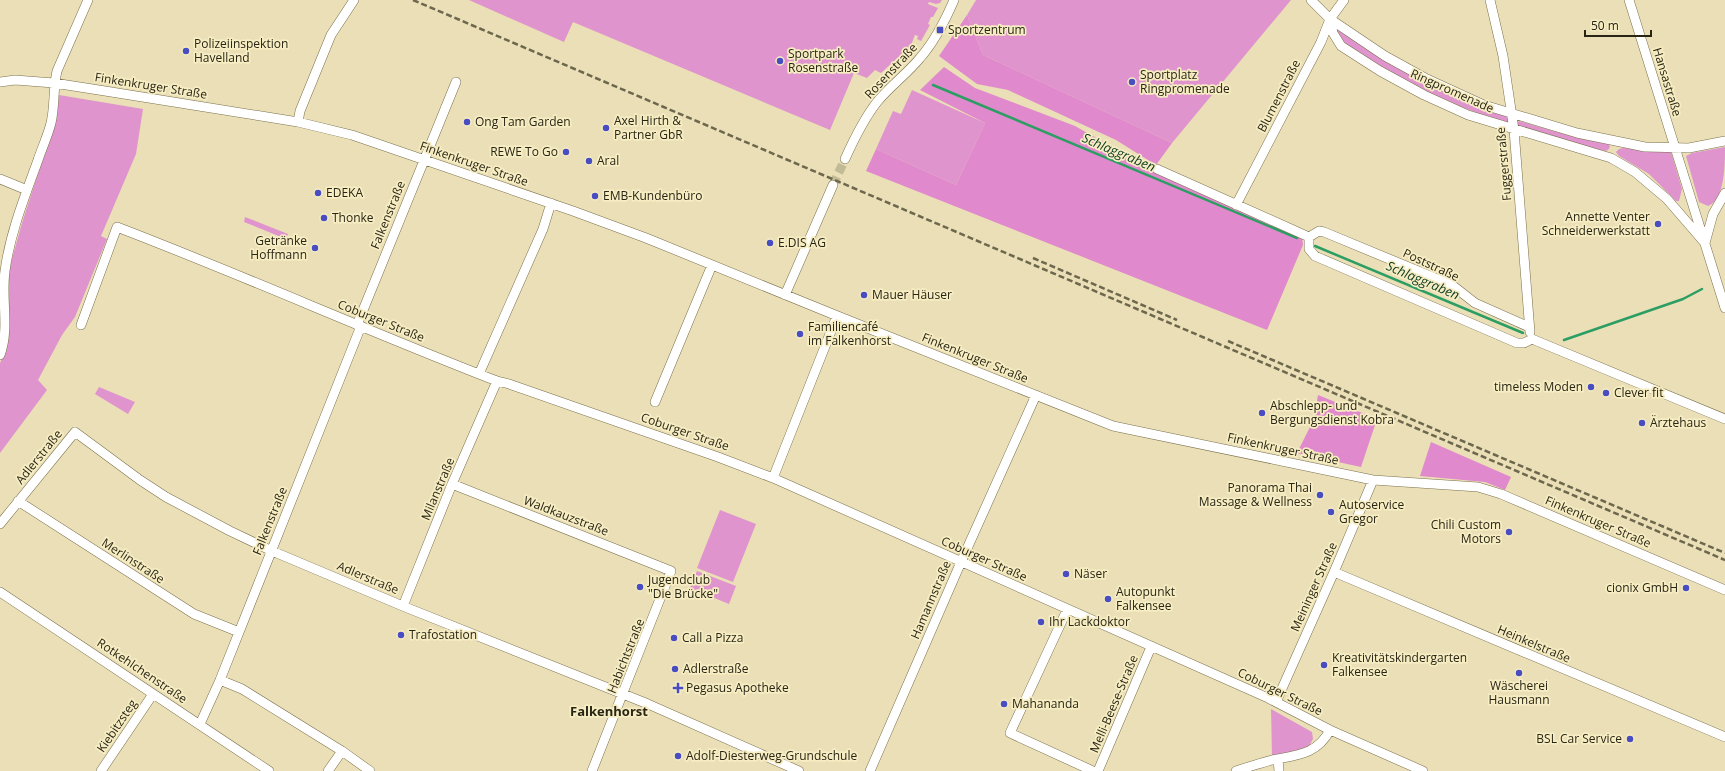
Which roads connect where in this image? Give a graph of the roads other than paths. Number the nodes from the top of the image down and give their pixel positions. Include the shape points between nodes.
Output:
1 (88, 0) edge
2 (354, 0) edge
3 (954, 0) edge
4 (1311, 0) edge
5 (1344, 0) edge
6 (1490, 0) edge
7 (1629, 0) edge
8 (1330, 19) junction
9 (0, 82) edge
10 (456, 82) dead end
11 (54, 83) junction
12 (1512, 113) junction
13 (298, 122) junction
14 (1514, 130) junction
15 (1612, 140) junction
16 (1725, 141) edge
17 (1676, 148) junction
18 (1611, 158) junction
19 (424, 159) junction
20 (845, 159) tunnel mouth
21 (1157, 169) dead end
22 (0, 179) edge
23 (833, 185) tunnel mouth
24 (27, 190) junction
25 (1725, 193) edge
26 (1238, 201) junction
27 (551, 203) junction
28 (1309, 237) junction
29 (1705, 243) junction
30 (712, 265) junction
31 (785, 295) junction
32 (1725, 308) edge
33 (837, 316) junction
34 (81, 325) dead end
35 (359, 326) junction
36 (1529, 327) junction
37 (1532, 339) junction
38 (0, 355) edge
39 (479, 374) junction
40 (497, 381) junction
41 (1036, 395) junction
42 (655, 402) dead end
43 (1725, 419) edge
44 (773, 478) junction
45 (1373, 480) junction
46 (452, 484) junction
47 (18, 502) junction
48 (0, 524) edge
49 (272, 551) junction
50 (961, 562) junction
51 (671, 571) joint
52 (1334, 572) junction
53 (1725, 590) edge
54 (0, 592) edge
55 (403, 606) junction
56 (1067, 610) junction
57 (239, 632) junction
58 (1151, 647) junction
59 (220, 680) junction
60 (152, 694) junction
61 (623, 694) junction
62 (1276, 702) junction
63 (200, 724) junction
64 (1330, 730) junction
65 (1725, 737) edge
66 (342, 751) junction
67 (1278, 759) junction
68 (1409, 768) edge
69 (100, 771) edge
70 (270, 771) edge
71 (328, 771) edge
72 (370, 771) edge
73 (592, 771) edge
74 (799, 771) edge
75 (870, 771) edge
76 (1093, 771) edge
77 (1098, 771) edge
78 (1236, 771) edge
79 (1279, 771) edge
80 (1423, 771) edge

1 - 11 street
2 - 13 street via 331,35 300,111
3 - 20 street, Rosenstraße via 940,30 926,51 865,118
4 - 8 street, Ringpromenade
5 - 8 street, Blumenstraße
6 - 12 street, Fuggerstraße via 1503,56
7 - 17 street, Hansastraße
8 - 12 street, Ringpromenade via 1425,78 1484,105
8 - 14 street, Ringpromenade via 1333,33 1341,46 1380,71 1424,95
8 - 26 street, Blumenstraße via 1321,42
9 - 11 street, Finkenkruger Straße via 15,80
10 - 19 street, Falkenstraße
11 - 13 street, Finkenkruger Straße
11 - 24 street via 55,98 51,123
12 - 14 street, Fuggerstraße
12 - 15 street, Ringpromenade via 1577,133
13 - 19 street, Finkenkruger Straße via 352,134
14 - 18 street, Ringpromenade
14 - 36 street, Fuggerstraße
15 - 17 street, Ringpromenade via 1645,147
15 - 18 street
16 - 17 street, Ringpromenade
17 - 29 street, Hansastraße
18 - 29 street, Ringpromenade via 1635,172 1667,199
19 - 27 street, Finkenkruger Straße
19 - 35 street, Falkenstraße
21 - 26 street
22 - 24 street
23 - 31 street
24 - 38 street via 5,270 5,333
25 - 29 street via 1713,214
26 - 28 street
27 - 30 street, Finkenkruger Straße
27 - 39 street via 527,268
28 - 36 street, Poststraße via 1319,231 1324,232 1452,285 1475,303
28 - 37 street via 1309,248 1315,256 1517,343
29 - 32 street
30 - 31 street, Finkenkruger Straße
30 - 42 street
31 - 33 street, Finkenkruger Straße
33 - 41 street, Finkenkruger Straße
33 - 44 street
34 - 35 street, Coburger Straße via 117,227
35 - 39 street, Coburger Straße
35 - 49 street, Falkenstraße
36 - 37 street
37 - 43 street
39 - 40 street, Coburger Straße
40 - 44 street, Coburger Straße via 661,436
40 - 46 street, Milanstraße
41 - 45 street, Finkenkruger Straße via 1113,426
41 - 50 street, Hamannstraße
44 - 50 street, Coburger Straße
45 - 52 street, Meininger Straße
45 - 53 street, Finkenkruger Straße via 1478,488 1501,494
46 - 51 street, Waldkauzstraße
46 - 55 street, Milanstraße
47 - 48 street, Adlerstraße
47 - 49 street, Adlerstraße via 75,432 166,497
47 - 57 street, Merlinstraße via 194,614
49 - 55 street, Adlerstraße
49 - 57 street, Falkenstraße
50 - 56 street, Coburger Straße
50 - 75 street, Hamannstraße
51 - 61 street, Habichtstraße
52 - 62 street, Meininger Straße
52 - 65 street, Heinkelstraße
54 - 60 street, Rotkehlchenstraße
55 - 61 street, Adlerstraße
56 - 58 street, Coburger Straße
56 - 76 street, Melli-Beese-Straße via 1010,733
57 - 59 street, Falkenstraße
58 - 62 street, Coburger Straße
58 - 77 street, Melli-Beese-Straße
59 - 63 street, Falkenstraße
59 - 66 street via 242,689
60 - 63 street, Rotkehlchenstraße
60 - 69 street, Kiebitzsteg
61 - 73 street, Habichtstraße
61 - 74 street, Adlerstraße
62 - 64 street, Coburger Straße
63 - 70 street, Rotkehlchenstraße
64 - 67 street via 1323,741 1313,749 1296,756
64 - 68 street, Coburger Straße
66 - 71 street
66 - 72 street
67 - 78 street
67 - 79 street
68 - 80 street, Coburger Straße

